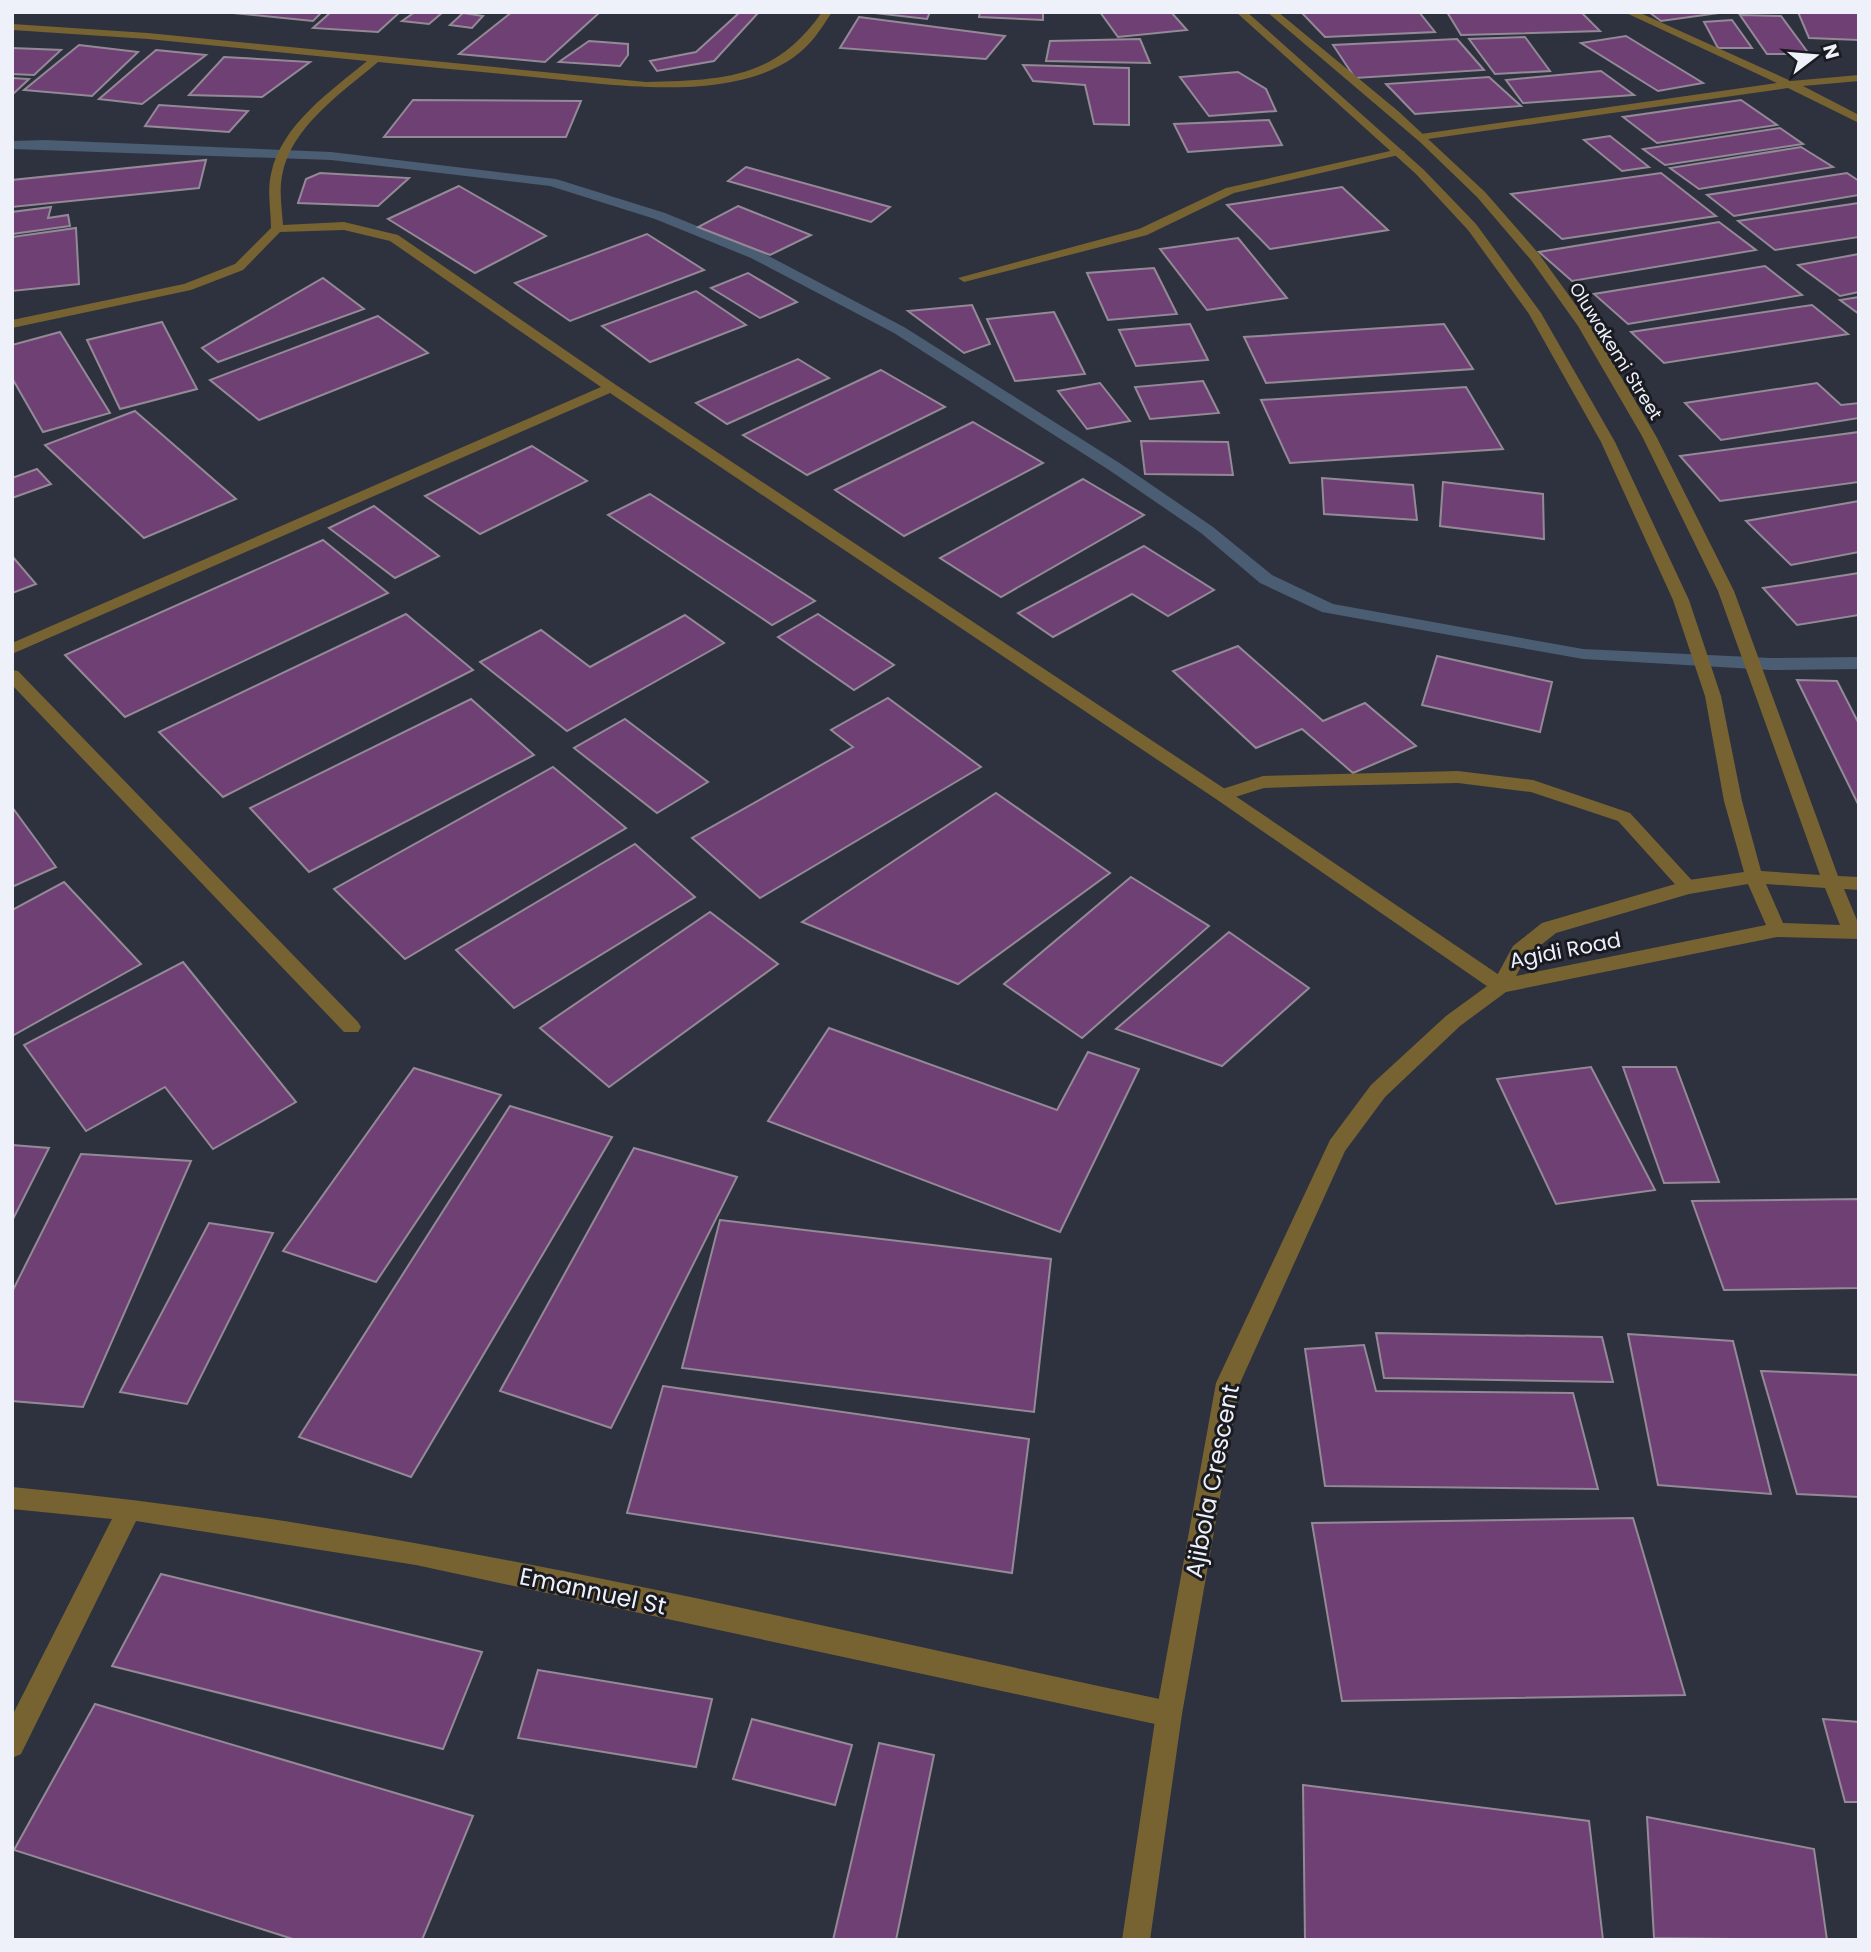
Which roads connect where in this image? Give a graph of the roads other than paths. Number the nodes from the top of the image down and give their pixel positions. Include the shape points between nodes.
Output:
1 (827, 12) edge
2 (1241, 12) edge
3 (1272, 12) edge
4 (1629, 12) edge
5 (12, 27) edge
6 (375, 59) junction
7 (1859, 78) edge
8 (1791, 84) junction
9 (1859, 120) edge
10 (1421, 137) junction
11 (1399, 152) junction
12 (277, 229) junction
13 (964, 278) dead end
14 (12, 324) edge
15 (611, 388) junction
16 (1681, 600) joint
17 (12, 649) edge
18 (12, 675) edge
19 (1713, 696) joint
20 (1222, 795) junction
21 (1754, 877) junction
22 (1830, 882) junction
23 (1859, 884) edge
24 (1689, 887) junction
25 (1777, 930) junction
26 (1855, 932) edge
27 (1501, 986) junction
28 (351, 1027) dead end
29 (12, 1498) edge
30 (130, 1509) junction
31 (1169, 1714) junction
32 (12, 1745) edge
33 (1136, 1940) edge

1 - 6 street via 804,44 779,60 738,76 699,83 634,84
2 - 11 street
3 - 10 street, Oluwakemi Street
4 - 8 street
5 - 6 street via 134,34
6 - 12 street via 316,112 293,141 277,169
7 - 8 street
8 - 9 street
8 - 10 street
10 - 22 street, Oluwakemi Street via 1508,225 1575,312 1653,442 1730,600
11 - 13 street via 1230,190 1143,232
11 - 16 street via 1472,227 1535,313 1608,443
12 - 14 street via 239,267 187,287
12 - 15 street via 344,226 394,238
15 - 17 street
15 - 20 street
16 - 19 street
18 - 28 street
19 - 21 street via 1733,802
20 - 24 street via 1263,782 1458,776 1533,786 1624,817
20 - 27 street
21 - 22 street, Agidi Road
21 - 24 street, Agidi Road
21 - 25 street
22 - 23 street, Agidi Road
22 - 26 street, Oluwakemi Street
24 - 27 street, Agidi Road via 1549,928 1520,951
25 - 26 street, Agidi Road
25 - 27 street, Agidi Road
27 - 31 street, Ajibola Crescent via 1453,1021 1378,1091 1337,1146 1266,1298 1228,1383
29 - 30 street, Emannuel St
30 - 31 street, Emannuel St via 416,1553
30 - 32 street
31 - 33 street, Ajibola Crescent

